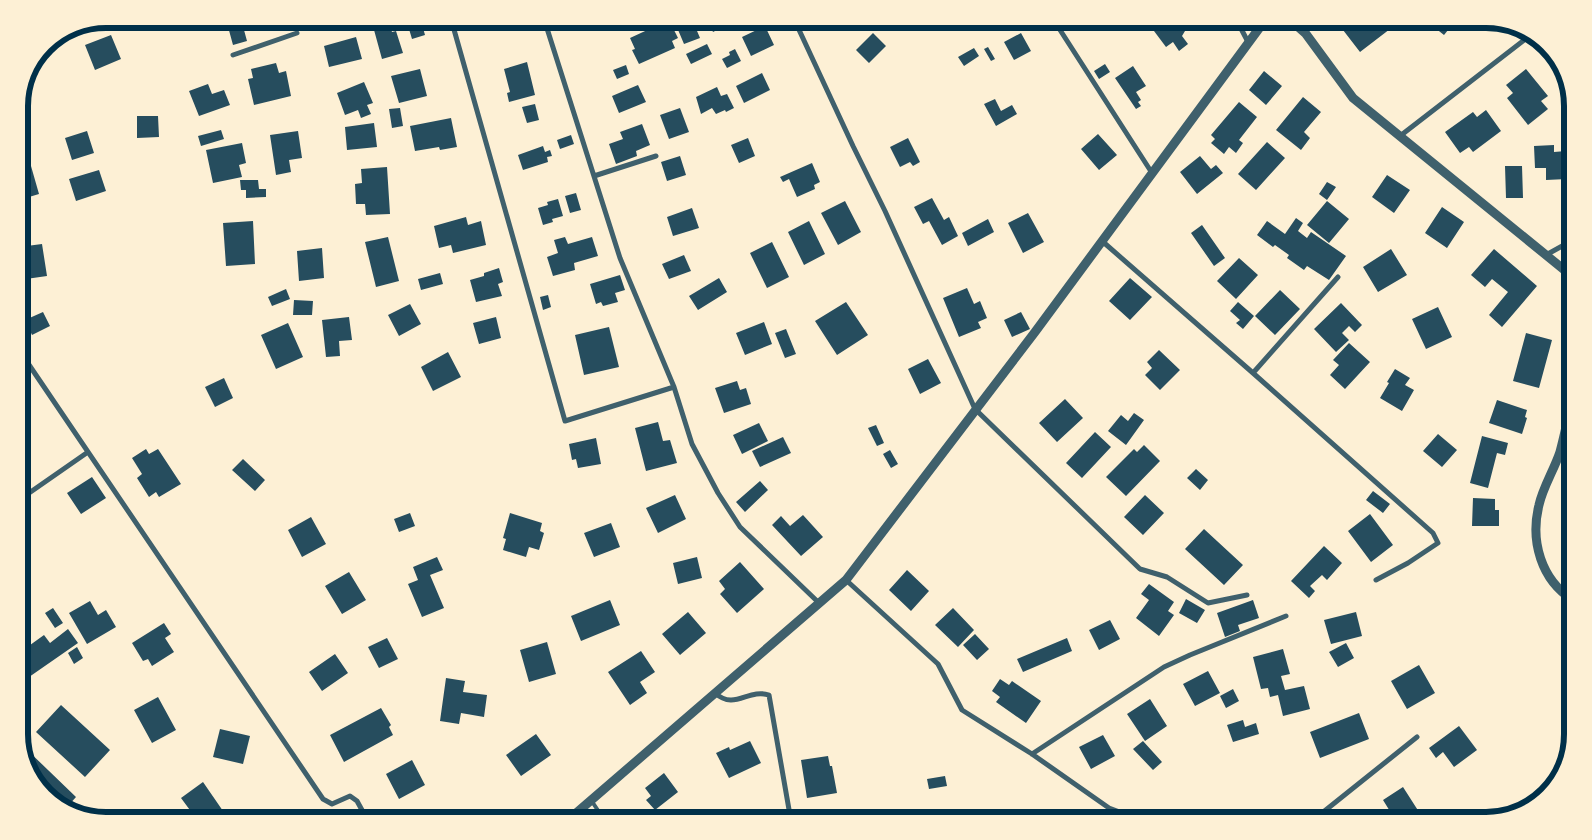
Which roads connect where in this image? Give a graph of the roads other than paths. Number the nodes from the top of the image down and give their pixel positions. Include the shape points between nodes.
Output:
1 (454, 28) edge
2 (547, 28) edge
3 (798, 28) edge
4 (1058, 28) edge
5 (1241, 28) edge
6 (1259, 28) edge
7 (1299, 28) edge
8 (297, 33) dead end
9 (1526, 39) edge
10 (1248, 42) junction
11 (233, 54) dead end
12 (1400, 136) junction
13 (656, 156) dead end
14 (1152, 173) junction
15 (594, 176) junction
16 (1101, 241) junction
17 (1564, 245) edge
18 (1546, 255) junction
19 (1564, 269) edge
20 (1338, 277) dead end
21 (28, 363) edge
22 (1253, 372) junction
23 (674, 388) junction
24 (975, 409) junction
25 (1564, 434) edge
26 (88, 452) junction
27 (28, 494) edge
28 (846, 580) junction
29 (1376, 580) dead end
30 (1564, 594) edge
31 (1247, 595) dead end
32 (818, 602) junction
33 (1286, 616) dead end
34 (715, 692) junction
35 (1417, 737) dead end
36 (1032, 754) junction
37 (591, 800) junction
38 (363, 812) edge
39 (577, 812) edge
40 (599, 812) edge
41 (789, 812) edge
42 (1120, 812) edge
43 (1323, 812) edge

1 - 23 street via 565,421
2 - 15 street
3 - 24 street
4 - 14 street
5 - 10 street
6 - 10 street
7 - 12 street via 1353,98
8 - 11 street
9 - 12 street
10 - 14 street
12 - 18 street
13 - 15 street
14 - 16 street
15 - 23 street via 620,258
16 - 22 street
16 - 24 street
17 - 18 street
18 - 19 street
20 - 22 street
21 - 26 street
22 - 29 street via 1433,533 1438,543
23 - 32 street via 692,444 740,527
24 - 28 street
24 - 31 street via 1140,569 1167,577 1208,603
25 - 30 street via 1539,504 1535,537 1545,570
26 - 27 street
26 - 38 street via 323,799 332,804 350,796
28 - 32 street
28 - 36 street via 938,664 962,710
32 - 34 street
33 - 36 street via 1164,667
34 - 37 street
34 - 41 street via 725,700 763,692 769,695
35 - 43 street
36 - 42 street
37 - 39 street
37 - 40 lane

